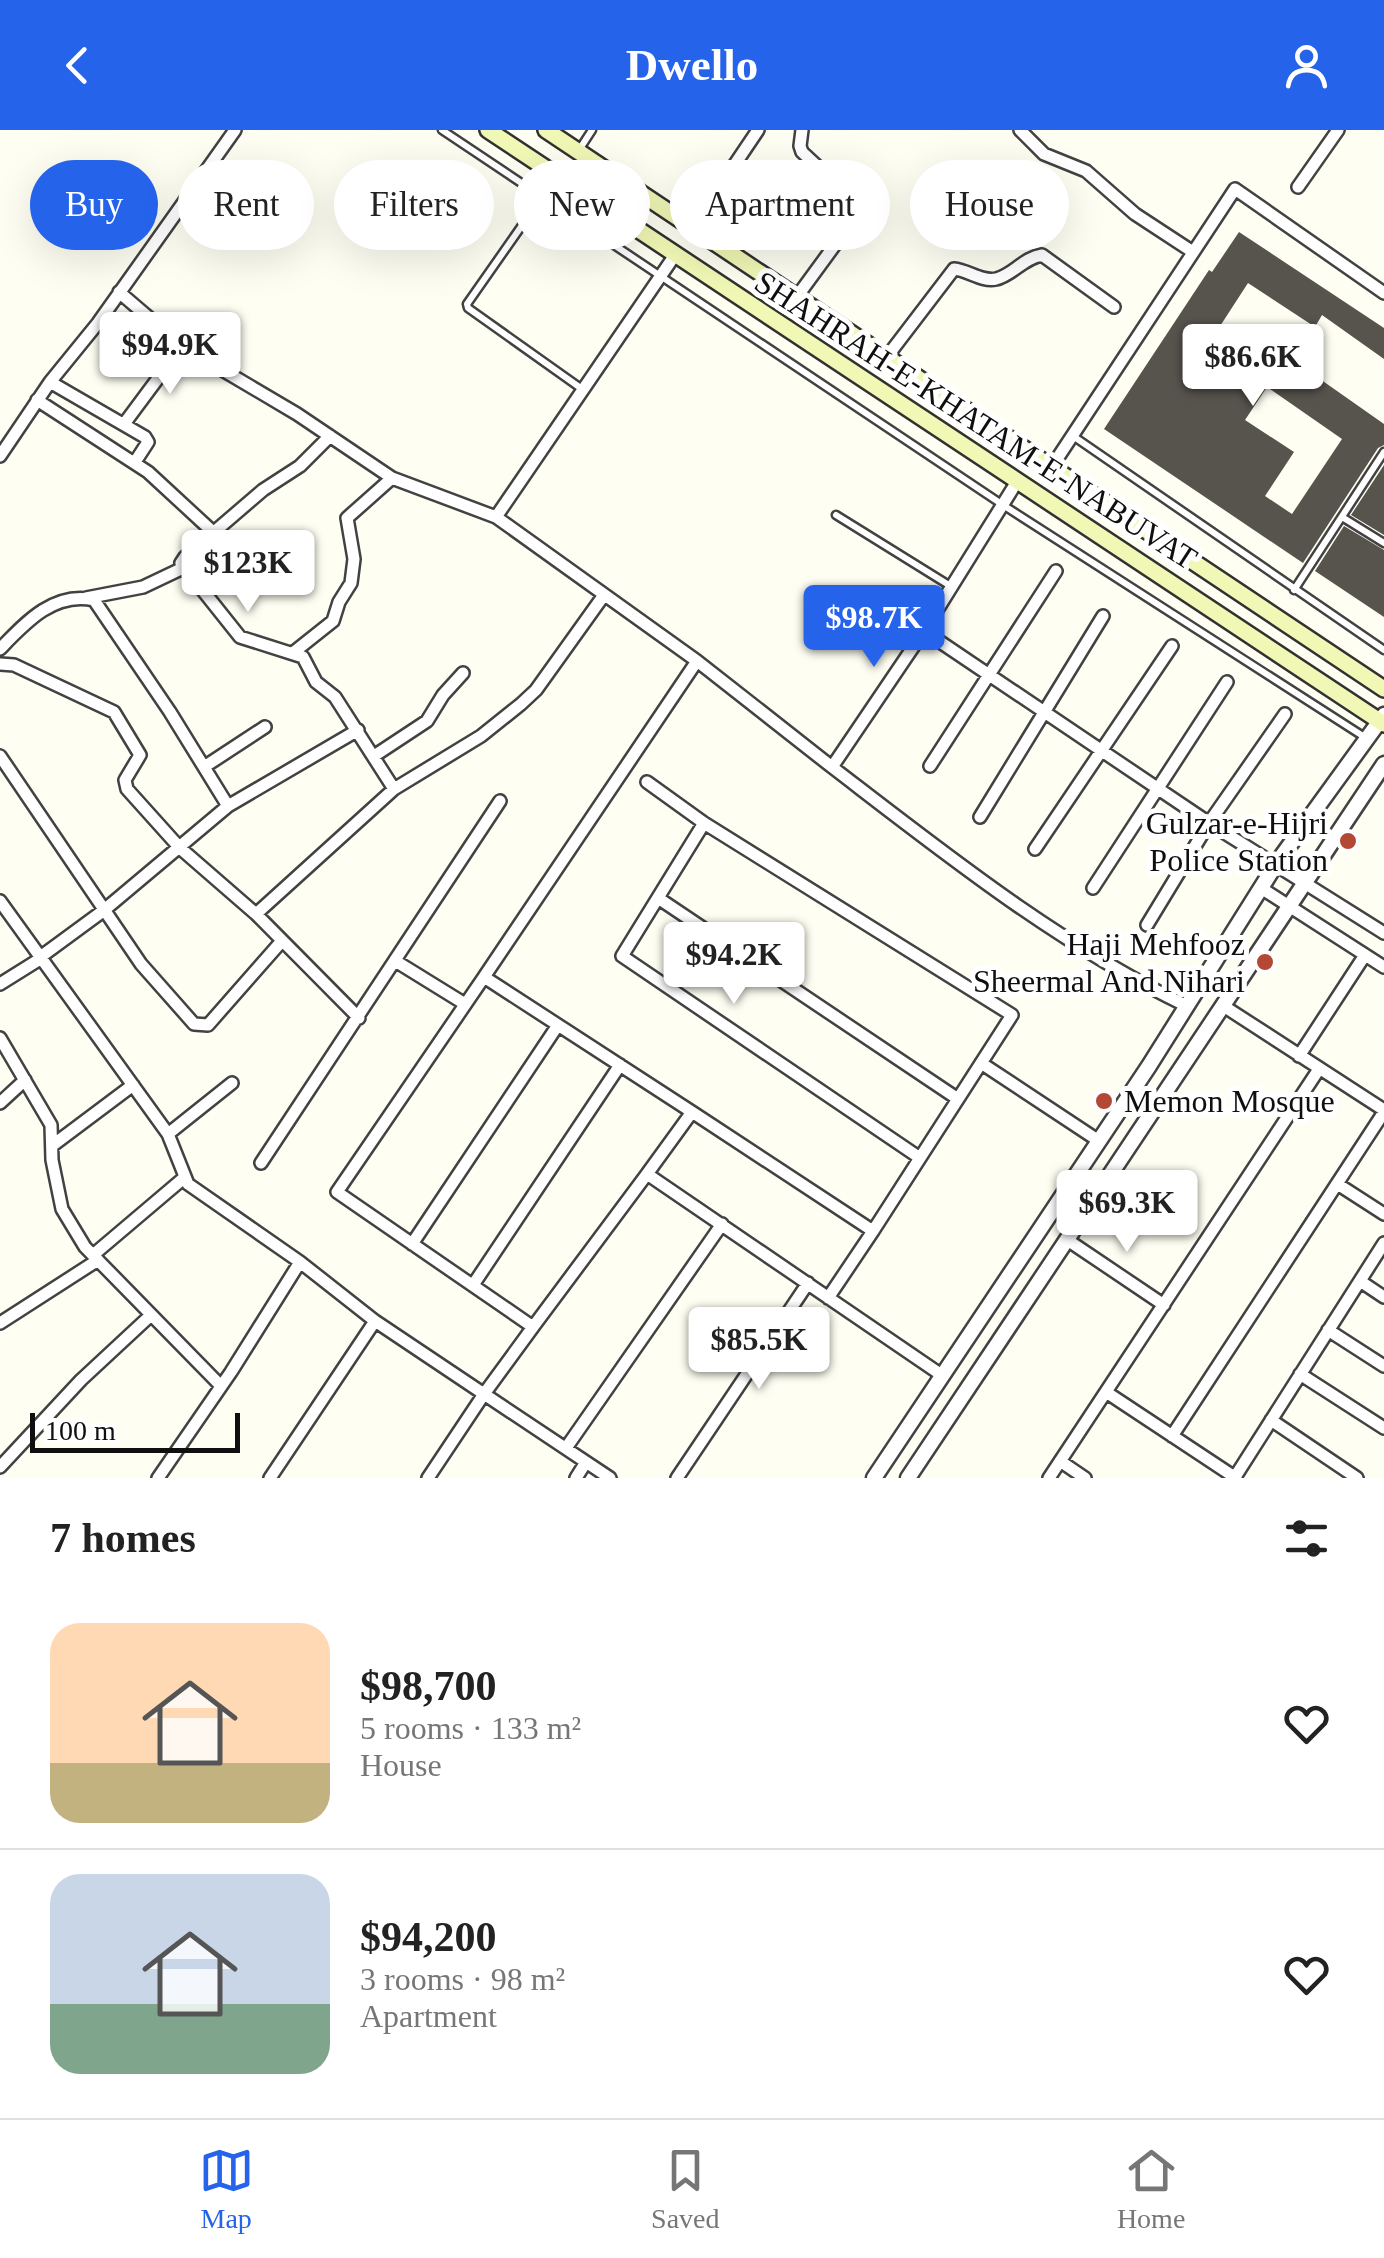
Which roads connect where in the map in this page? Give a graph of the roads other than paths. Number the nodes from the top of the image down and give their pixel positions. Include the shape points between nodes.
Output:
1 (234, 130) edge
2 (442, 130) edge
3 (488, 130) edge
4 (546, 130) edge
5 (592, 130) edge
6 (758, 130) edge
7 (802, 130) edge
8 (1020, 130) edge
9 (1338, 130) edge
10 (578, 152) junction
11 (738, 160) edge
12 (1298, 187) dead end
13 (670, 213) edge
14 (514, 237) edge
15 (725, 250) edge
16 (1193, 252) junction
17 (675, 255) junction
18 (661, 275) junction
19 (119, 292) junction
20 (1384, 293) edge
21 (796, 298) junction
22 (1114, 307) dead end
23 (182, 346) junction
24 (886, 358) junction
25 (50, 382) junction
26 (583, 390) junction
27 (38, 400) junction
28 (124, 424) junction
29 (330, 436) junction
30 (1072, 436) junction
31 (1384, 452) edge
32 (0, 456) edge
33 (135, 462) junction
34 (1051, 468) junction
35 (392, 478) junction
36 (1018, 480) junction
37 (1003, 505) junction
38 (836, 515) dead end
39 (1342, 516) junction
40 (496, 517) junction
41 (213, 532) junction
42 (1384, 544) edge
43 (183, 568) junction
44 (1056, 571) dead end
45 (952, 588) junction
46 (1294, 590) junction
47 (604, 595) junction
48 (86, 598) junction
49 (1104, 616) dead end
50 (924, 631) junction
51 (1172, 646) dead end
52 (0, 649) edge
53 (1384, 650) edge
54 (294, 652) junction
55 (697, 660) junction
56 (0, 664) edge
57 (463, 674) dead end
58 (987, 674) junction
59 (1228, 682) dead end
60 (1384, 689) edge
61 (1044, 712) junction
62 (1285, 714) dead end
63 (1382, 720) edge
64 (265, 726) dead end
65 (358, 730) junction
66 (1367, 738) junction
67 (1102, 751) junction
68 (0, 756) edge
69 (374, 756) junction
70 (1384, 764) edge
71 (930, 766) dead end
72 (204, 767) junction
73 (832, 767) junction
74 (647, 782) dead end
75 (1157, 788) junction
76 (394, 789) junction
77 (500, 801) dead end
78 (228, 806) junction
79 (980, 817) dead end
80 (704, 823) junction
81 (1209, 823) junction
82 (180, 848) junction
83 (1035, 849) dead end
84 (1276, 864) junction
85 (1305, 882) junction
86 (1092, 888) dead end
87 (1261, 888) junction
88 (658, 898) junction
89 (0, 901) edge
90 (1289, 905) junction
91 (103, 911) junction
92 (256, 914) junction
93 (1147, 925) dead end
94 (1384, 933) edge
95 (281, 942) junction
96 (1366, 954) junction
97 (40, 958) junction
98 (397, 962) junction
99 (1384, 966) edge
100 (484, 977) junction
101 (0, 984) edge
102 (465, 1004) junction
103 (1187, 1006) junction
104 (1222, 1006) junction
105 (359, 1018) junction
106 (558, 1026) junction
107 (0, 1038) edge
108 (1299, 1056) junction
109 (981, 1063) junction
110 (620, 1065) junction
111 (1320, 1069) junction
112 (25, 1080) junction
113 (232, 1083) dead end
114 (133, 1085) junction
115 (958, 1099) junction
116 (0, 1103) edge
117 (1384, 1111) edge
118 (692, 1112) junction
119 (168, 1134) junction
120 (1099, 1141) junction
121 (53, 1145) junction
122 (920, 1158) junction
123 (261, 1163) dead end
124 (648, 1174) junction
125 (184, 1177) junction
126 (1338, 1185) junction
127 (1384, 1214) edge
128 (722, 1224) junction
129 (873, 1231) junction
130 (1066, 1239) junction
131 (1384, 1243) edge
132 (412, 1244) junction
133 (96, 1258) junction
134 (300, 1262) junction
135 (1360, 1281) junction
136 (808, 1283) junction
137 (473, 1285) junction
138 (1384, 1296) edge
139 (828, 1298) junction
140 (1164, 1305) junction
141 (152, 1315) junction
142 (376, 1321) junction
143 (0, 1324) edge
144 (533, 1327) junction
145 (1328, 1330) junction
146 (1384, 1366) edge
147 (1300, 1374) junction
148 (943, 1376) junction
149 (221, 1386) junction
150 (1106, 1392) junction
151 (484, 1394) junction
152 (1270, 1420) junction
153 (1384, 1428) edge
154 (1172, 1436) junction
155 (566, 1448) junction
156 (1060, 1461) junction
157 (586, 1462) junction
158 (0, 1467) edge
159 (1236, 1477) edge
160 (158, 1478) edge
161 (270, 1478) edge
162 (428, 1478) edge
163 (576, 1478) edge
164 (610, 1478) edge
165 (677, 1478) edge
166 (874, 1478) edge
167 (908, 1478) edge
168 (1049, 1478) edge
169 (1085, 1478) edge
170 (1357, 1478) edge

1 - 19 street
2 - 18 lane
3 - 17 main road, SHAHRAH-E-KHATAM-E-NABUVAT
4 - 10 main road, SHAHRAH-E-KHATAM-E-NABUVAT
5 - 10 lane
6 - 11 street
7 - 21 street via 802,152 858,209
8 - 16 street via 1044,154 1080,167
9 - 12 street
10 - 13 main road, SHAHRAH-E-KHATAM-E-NABUVAT
14 - 26 lane via 468,308
15 - 21 main road, SHAHRAH-E-KHATAM-E-NABUVAT
16 - 20 street via 1235,189
16 - 30 street
17 - 18 street
17 - 36 main road, SHAHRAH-E-KHATAM-E-NABUVAT
18 - 26 street
18 - 37 lane
19 - 23 street
19 - 25 street
21 - 24 main road, SHAHRAH-E-KHATAM-E-NABUVAT
22 - 24 street via 1042,255 992,280 954,269
23 - 28 street
23 - 29 street
24 - 34 main road, SHAHRAH-E-KHATAM-E-NABUVAT
25 - 27 street
25 - 28 street
26 - 40 street
27 - 32 street
27 - 33 street
28 - 33 street via 148,440
29 - 35 street
29 - 41 street
30 - 34 street
30 - 46 lane
31 - 39 lane
33 - 41 street
34 - 60 main road, SHAHRAH-E-KHATAM-E-NABUVAT
35 - 40 street
35 - 54 street via 347,518 354,559 350,583 333,621
36 - 37 street
36 - 63 main road, SHAHRAH-E-KHATAM-E-NABUVAT
37 - 45 street
37 - 66 lane
38 - 45 lane
39 - 42 lane
39 - 46 lane
40 - 47 street
41 - 43 street via 182,560
43 - 48 street via 144,586
43 - 54 street via 240,637
44 - 58 street
45 - 50 street
46 - 53 lane
47 - 55 street
47 - 76 street via 522,704
48 - 52 street via 41,610
48 - 72 street via 98,605
49 - 61 street
50 - 58 street
50 - 73 street
51 - 67 street
54 - 65 street
55 - 73 street
55 - 100 street
56 - 82 street via 114,712 140,755 125,780 127,789
57 - 69 street via 427,720
58 - 61 street
58 - 71 street
59 - 75 street
61 - 67 street
61 - 79 street
62 - 81 street
63 - 66 street
64 - 72 street
65 - 69 street
65 - 78 street
66 - 84 street
67 - 75 street
67 - 83 street
68 - 91 street
69 - 76 street
70 - 85 street
72 - 78 street
73 - 103 street via 1029,912
74 - 80 street
75 - 81 street
75 - 86 street
76 - 92 street
77 - 98 street
78 - 82 street
80 - 88 street
80 - 109 street via 1012,1015
81 - 84 street
81 - 93 street
82 - 91 street
82 - 92 street
84 - 85 street
84 - 87 street
85 - 90 street
85 - 94 street
87 - 90 street
87 - 103 street
88 - 115 street
88 - 122 street via 622,956
89 - 97 street
90 - 96 street
90 - 104 street
91 - 95 street via 164,994 200,1026 213,1020
91 - 97 street
92 - 95 street
95 - 105 street
96 - 99 street
96 - 108 street
97 - 101 street
97 - 114 street
98 - 102 street
98 - 105 street
100 - 102 street
100 - 106 street
102 - 132 street via 337,1192
103 - 120 street
104 - 108 street
104 - 130 street
105 - 123 street
106 - 110 street
106 - 132 street
107 - 112 street
108 - 111 street
109 - 115 street
109 - 120 street
110 - 118 street
110 - 137 street
111 - 117 street
111 - 140 street
112 - 116 street
112 - 121 street via 51,1125
113 - 119 street
114 - 119 street
114 - 121 street
115 - 122 street
117 - 126 street
118 - 124 street
118 - 129 street
119 - 125 street
120 - 148 street
121 - 133 street via 62,1209
122 - 129 street
124 - 128 street
124 - 144 street
125 - 133 street
125 - 134 street
126 - 127 street
126 - 154 street
128 - 136 street
128 - 155 street
129 - 139 street
130 - 140 street
130 - 167 street
131 - 135 street
132 - 137 street
133 - 141 street
133 - 143 street
134 - 142 street
134 - 149 street
135 - 138 street
135 - 145 street
136 - 139 street
136 - 165 street
137 - 144 street
139 - 148 street
140 - 150 street
141 - 149 street
141 - 158 street
142 - 151 street
142 - 161 street
144 - 151 street
145 - 146 street
145 - 147 street
147 - 152 street
147 - 153 street
148 - 166 street
149 - 160 street
150 - 154 street
150 - 156 street
151 - 155 street
151 - 162 street
152 - 159 street
152 - 170 street
154 - 159 street
155 - 157 street
156 - 168 street
156 - 169 street
157 - 163 street
157 - 164 street

